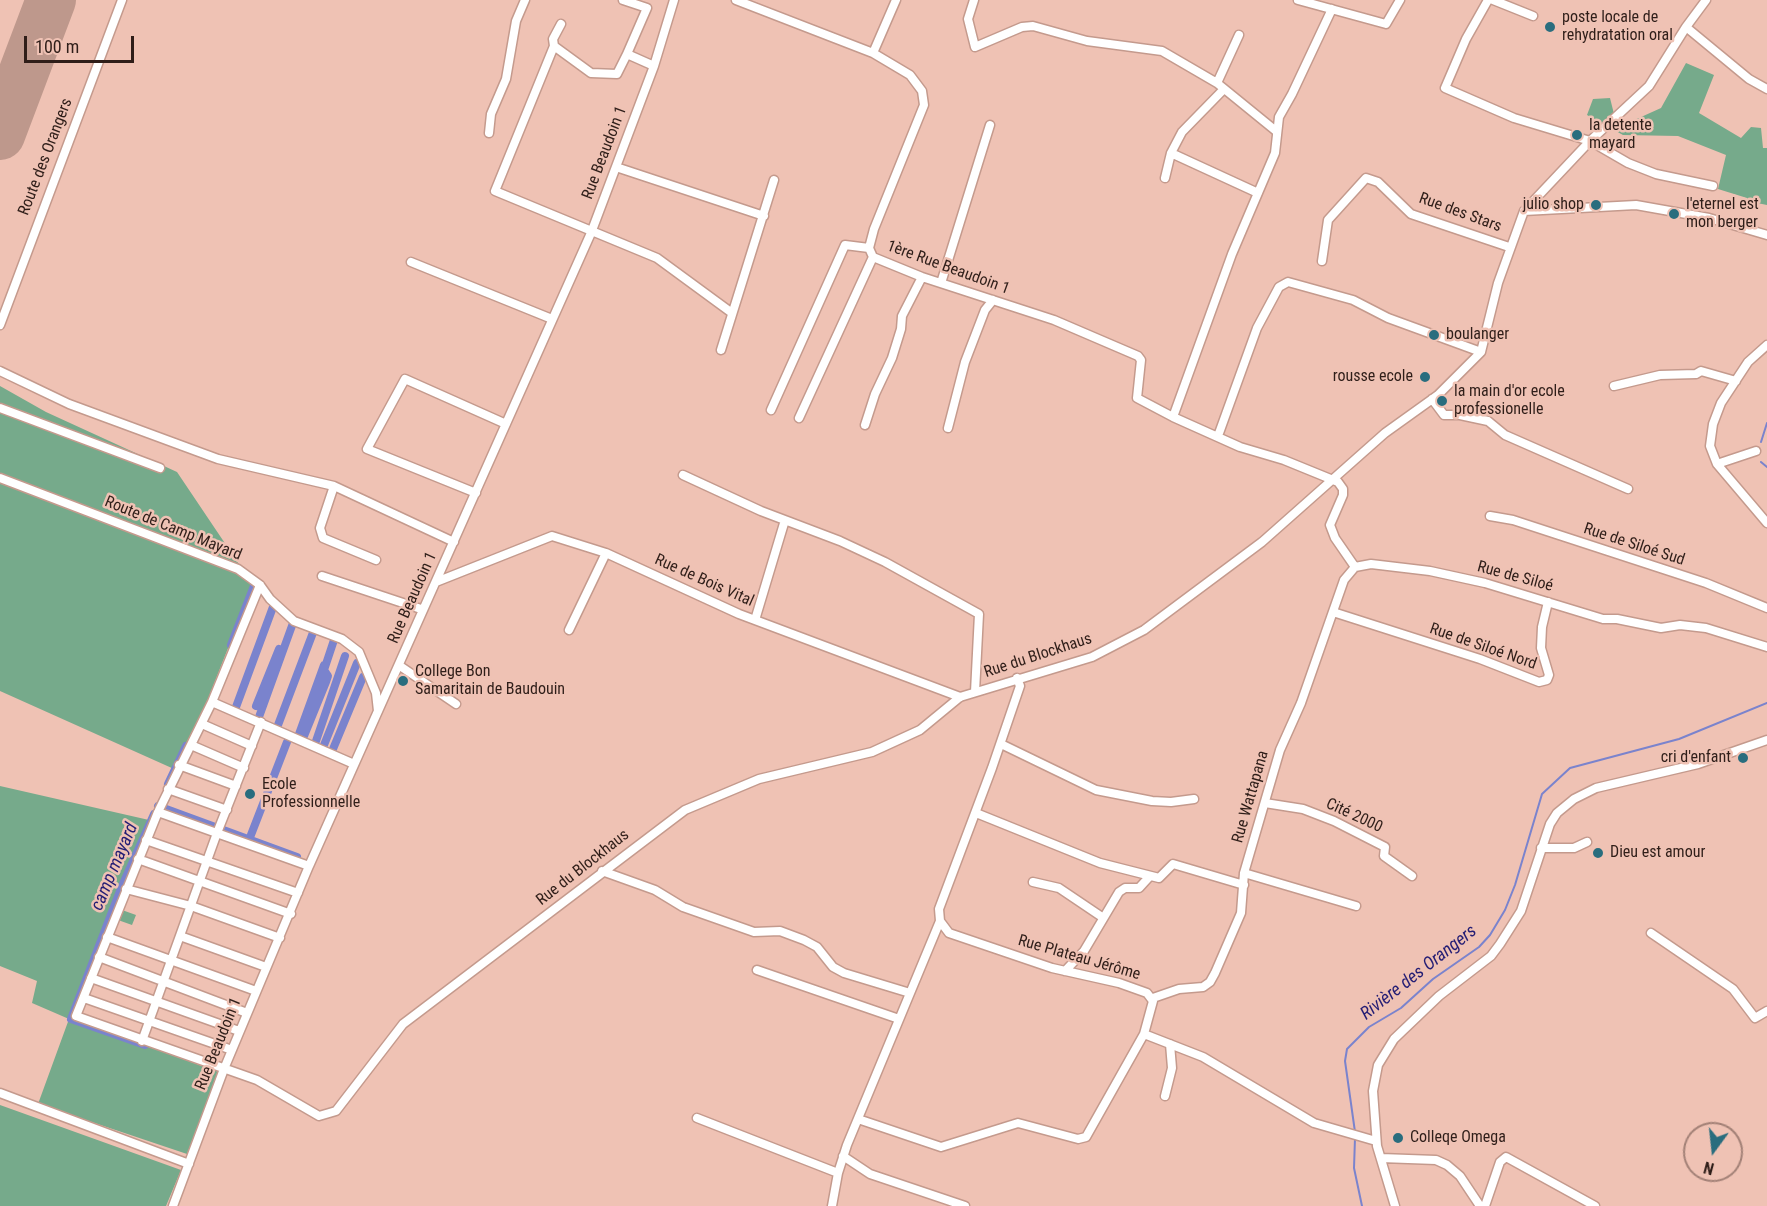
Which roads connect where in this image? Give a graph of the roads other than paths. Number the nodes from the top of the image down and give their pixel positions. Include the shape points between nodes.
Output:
1 (122, 0) edge
2 (525, 0) edge
3 (623, 0) edge
4 (674, 0) edge
5 (736, 0) edge
6 (896, 0) edge
7 (974, 0) edge
8 (1298, 0) edge
9 (1400, 0) edge
10 (1488, 0) edge
11 (1492, 0) edge
12 (1706, 0) edge
13 (1317, 2) edge
14 (1332, 9) junction
15 (1533, 16) dead end
16 (561, 24) dead end
17 (1686, 27) junction
18 (1239, 35) dead end
19 (554, 46) junction
20 (873, 53) junction
21 (627, 54) junction
22 (654, 66) junction
23 (1217, 83) junction
24 (1224, 89) junction
25 (1767, 89) edge
26 (990, 125) dead end
27 (1276, 131) junction
28 (489, 134) dead end
29 (1590, 141) junction
30 (1171, 153) junction
31 (616, 167) junction
32 (1165, 178) dead end
33 (774, 180) dead end
34 (1713, 186) dead end
35 (1258, 193) junction
36 (1524, 211) junction
37 (764, 216) junction
38 (591, 233) junction
39 (1767, 235) edge
40 (1509, 247) junction
41 (869, 248) junction
42 (873, 257) junction
43 (1322, 261) dead end
44 (411, 262) dead end
45 (922, 278) junction
46 (941, 284) junction
47 (993, 300) junction
48 (732, 313) junction
49 (552, 319) junction
50 (0, 325) edge
51 (1767, 345) edge
52 (721, 350) dead end
53 (1481, 352) junction
54 (0, 371) edge
55 (1736, 381) junction
56 (1614, 386) dead end
57 (1432, 399) junction
58 (0, 408) edge
59 (771, 410) dead end
60 (1173, 417) junction
61 (799, 418) dead end
62 (506, 424) junction
63 (865, 425) dead end
64 (948, 428) dead end
65 (1218, 436) junction
66 (1756, 451) dead end
67 (1717, 464) junction
68 (160, 468) dead end
69 (683, 475) dead end
70 (0, 477) edge
71 (1331, 479) junction
72 (334, 486) junction
73 (1628, 489) dead end
74 (476, 493) junction
75 (1490, 516) dead end
76 (785, 520) junction
77 (1767, 523) edge
78 (454, 542) junction
79 (606, 553) junction
80 (376, 560) dead end
81 (1355, 567) junction
82 (322, 576) dead end
83 (436, 582) junction
84 (260, 585) junction
85 (1548, 602) junction
86 (1767, 608) edge
87 (422, 609) junction
88 (1333, 612) junction
89 (755, 620) junction
90 (569, 630) dead end
91 (1767, 647) edge
92 (400, 666) junction
93 (1017, 678) junction
94 (975, 692) junction
95 (960, 697) junction
96 (212, 702) junction
97 (456, 704) dead end
98 (378, 712) junction
99 (261, 722) junction
100 (202, 723) junction
101 (1765, 741) edge
102 (1001, 744) junction
103 (191, 745) junction
104 (252, 746) junction
105 (1767, 751) edge
106 (354, 764) junction
107 (180, 765) junction
108 (244, 768) junction
109 (236, 786) junction
110 (168, 789) junction
111 (1194, 799) dead end
112 (1265, 803) junction
113 (160, 807) dead end
114 (227, 810) junction
115 (976, 813) junction
116 (219, 830) junction
117 (146, 840) junction
118 (1587, 842) dead end
119 (1541, 848) junction
120 (138, 859) junction
121 (207, 861) junction
122 (309, 866) junction
123 (602, 871) junction
124 (1244, 873) junction
125 (1150, 876) junction
126 (1412, 876) dead end
127 (1033, 882) dead end
128 (200, 883) junction
129 (1244, 885) junction
130 (126, 890) junction
131 (298, 893) junction
132 (191, 906) junction
133 (1356, 906) dead end
134 (291, 914) junction
135 (1102, 916) junction
136 (940, 921) junction
137 (1651, 933) dead end
138 (180, 936) junction
139 (107, 937) junction
140 (280, 938) junction
141 (99, 957) junction
142 (171, 962) junction
143 (266, 967) junction
144 (757, 970) dead end
145 (1065, 971) junction
146 (91, 978) junction
147 (164, 982) junction
148 (256, 991) junction
149 (910, 993) junction
150 (84, 998) junction
151 (1153, 998) junction
152 (156, 1002) junction
153 (1767, 1011) edge
154 (247, 1013) junction
155 (899, 1019) junction
156 (149, 1023) junction
157 (239, 1031) junction
158 (1144, 1034) junction
159 (142, 1041) junction
160 (1170, 1044) junction
161 (232, 1050) junction
162 (224, 1069) junction
163 (0, 1093) edge
164 (1166, 1095) dead end
165 (697, 1119) dead end
166 (858, 1119) junction
167 (1376, 1141) junction
168 (843, 1156) junction
169 (1381, 1158) junction
170 (189, 1164) junction
171 (838, 1173) junction
172 (173, 1206) edge
173 (832, 1206) edge
174 (965, 1206) edge
175 (1395, 1206) edge
176 (1480, 1206) edge
177 (1485, 1206) edge
178 (1595, 1206) edge

1 - 50 street, Route des Orangers
2 - 28 street via 516,21 506,79 491,114
3 - 21 street via 647,8
4 - 22 street, Rue Beaudoin 1
5 - 20 street, 1ère Rue Beaudoin 1
6 - 20 street
7 - 23 street via 968,19 975,47 1033,26 1087,41 1162,51
8 - 13 street
9 - 14 street via 1386,24
10 - 29 street via 1445,88 1514,117
11 - 15 street
12 - 17 street
13 - 14 street
14 - 27 street via 1279,117
16 - 19 street via 553,39
17 - 25 street
17 - 29 street via 1650,86
18 - 23 street
19 - 21 street via 591,73 617,74
19 - 38 street via 495,191
20 - 41 street, 1ère Rue Beaudoin 1 via 910,75 922,91 924,105
21 - 22 street
22 - 31 street, Rue Beaudoin 1
23 - 24 street
24 - 27 street
24 - 30 street via 1182,132
26 - 46 street
27 - 35 street via 1275,153
29 - 34 street via 1656,174
29 - 36 street
30 - 32 street
30 - 35 street
31 - 37 street
31 - 38 street, Rue Beaudoin 1
33 - 37 street
35 - 60 street
36 - 39 street via 1636,205 1702,216
36 - 40 street
37 - 48 street
38 - 48 street via 657,258
38 - 49 street, Rue Beaudoin 1
40 - 43 street, Rue des Stars via 1411,214 1378,182 1366,178 1328,220
40 - 53 street
41 - 42 street, 1ère Rue Beaudoin 1
41 - 59 street via 844,245
42 - 45 street, 1ère Rue Beaudoin 1
42 - 61 street
44 - 49 street
45 - 46 street, 1ère Rue Beaudoin 1
45 - 63 street via 902,316 892,358
46 - 47 street, 1ère Rue Beaudoin 1
47 - 60 street, 1ère Rue Beaudoin 1 via 1054,320 1138,356 1141,360 1137,398
47 - 64 street via 985,310 964,362
48 - 52 street
49 - 62 street, Rue Beaudoin 1
51 - 55 street via 1748,362
53 - 57 street, Rue du Blockhaus
53 - 65 street via 1388,318 1353,300 1287,282 1279,287 1257,328
54 - 72 street via 69,404 218,459
55 - 56 street via 1701,371 1660,375
55 - 67 street via 1713,424 1710,446
57 - 71 street, Rue du Blockhaus via 1384,433
57 - 73 street via 1444,415 1488,421 1505,435
58 - 68 street
60 - 65 street, 1ère Rue Beaudoin 1
62 - 74 street, Rue Beaudoin 1
62 - 74 street via 405,379 367,449
65 - 71 street, 1ère Rue Beaudoin 1
66 - 67 street
67 - 77 street
69 - 76 street
70 - 84 street, Route de Camp Mayard via 238,569
71 - 81 street via 1343,489 1330,525
71 - 93 street, Rue du Blockhaus via 1262,542 1144,630 1092,657
72 - 78 street
72 - 80 street via 320,528 322,538
74 - 78 street, Rue Beaudoin 1
75 - 86 street, Rue de Siloé Sud via 1706,583
76 - 89 street
76 - 94 street via 885,562 979,614
78 - 83 street, Rue Beaudoin 1
79 - 83 street, Rue de Bois Vital via 552,536
79 - 89 street, Rue de Bois Vital
79 - 90 street
81 - 85 street, Rue de Siloé via 1371,564 1431,571
81 - 88 street, Rue Wattapana via 1344,580
82 - 87 street
83 - 87 street, Rue Beaudoin 1
84 - 96 street
84 - 98 street, Route de Camp Mayard via 294,621 342,639 359,652 376,693
85 - 88 street, Rue de Siloé Nord via 1541,648 1549,675 1547,681 1539,682
85 - 91 street, Rue de Siloé via 1603,619 1661,628 1706,628
87 - 92 street, Rue Beaudoin 1
88 - 112 street, Rue Wattapana via 1280,750
89 - 95 street, Rue de Bois Vital
92 - 97 street
92 - 98 street, Rue Beaudoin 1
93 - 94 street, Rue du Blockhaus
93 - 102 street via 1020,686
94 - 95 street, Rue du Blockhaus
95 - 123 street, Rue du Blockhaus via 920,730 872,752 759,779 685,810
96 - 99 street
96 - 100 street
98 - 106 street, Rue Beaudoin 1
99 - 104 street
99 - 106 street
100 - 103 street
100 - 104 street
101 - 105 street
101 - 119 street via 1698,764 1596,788 1574,798 1557,813
102 - 111 street via 1096,790 1152,801
102 - 115 street
103 - 107 street
103 - 108 street
104 - 108 street
106 - 122 street, Rue Beaudoin 1
107 - 109 street
107 - 110 street
108 - 109 street
109 - 114 street
110 - 113 street
110 - 114 street
112 - 124 street, Rue Wattapana
112 - 126 street, Cité 2000 via 1303,809 1334,821 1385,847 1384,856
114 - 116 street
115 - 125 street via 1100,863
115 - 136 street via 939,909
116 - 117 street via 158,812
116 - 121 street
116 - 122 street
117 - 120 street
117 - 121 street
118 - 119 street via 1574,848
119 - 167 street via 1521,911 1491,956 1439,996 1384,1053 1374,1077
120 - 128 street
120 - 130 street
121 - 128 street
121 - 131 street
122 - 131 street, Rue Beaudoin 1
123 - 149 street via 754,932 780,932 804,940 844,973
123 - 162 street, Rue du Blockhaus via 403,1024 336,1111 318,1116 257,1080
124 - 129 street, Rue Wattapana
124 - 133 street
125 - 129 street via 1160,878 1173,864
125 - 135 street via 1139,888 1121,890
127 - 135 street via 1059,888
128 - 132 street
128 - 134 street
129 - 151 street, Rue Wattapana via 1241,913 1210,982
130 - 132 street
130 - 139 street
131 - 134 street, Rue Beaudoin 1
132 - 138 street
132 - 140 street
134 - 140 street, Rue Beaudoin 1
135 - 145 street via 1079,959
136 - 145 street, Rue Plateau Jérôme via 949,933
136 - 149 street
137 - 153 street via 1733,989 1755,1018
138 - 142 street
138 - 143 street
139 - 141 street
139 - 142 street
140 - 143 street, Rue Beaudoin 1
141 - 146 street
141 - 147 street
142 - 147 street
142 - 148 street
143 - 148 street, Rue Beaudoin 1
144 - 155 street
145 - 151 street, Rue Plateau Jérôme via 1119,983
146 - 150 street
146 - 152 street
147 - 152 street
147 - 154 street
148 - 154 street, Rue Beaudoin 1
149 - 155 street
150 - 156 street
150 - 159 street, Rue du Blockhaus via 76,1016
151 - 158 street, Rue Plateau Jérôme
152 - 156 street
152 - 157 street
154 - 157 street, Rue Beaudoin 1
155 - 166 street
156 - 159 street
156 - 161 street
157 - 161 street, Rue Beaudoin 1
158 - 160 street
158 - 166 street, Rue Plateau Jérôme via 1086,1137 1078,1139 1018,1122 940,1147
159 - 162 street, Rue du Blockhaus
160 - 164 street via 1172,1068
160 - 167 street via 1203,1056 1314,1123
161 - 162 street, Rue Beaudoin 1
162 - 170 street, Rue Beaudoin 1
163 - 170 street
165 - 171 street
166 - 168 street
167 - 169 street
168 - 171 street
168 - 174 street via 870,1174
169 - 175 street
169 - 176 street via 1436,1160 1447,1165 1460,1176
170 - 172 street, Rue Beaudoin 1
171 - 173 street
177 - 178 street via 1500,1162 1506,1156

